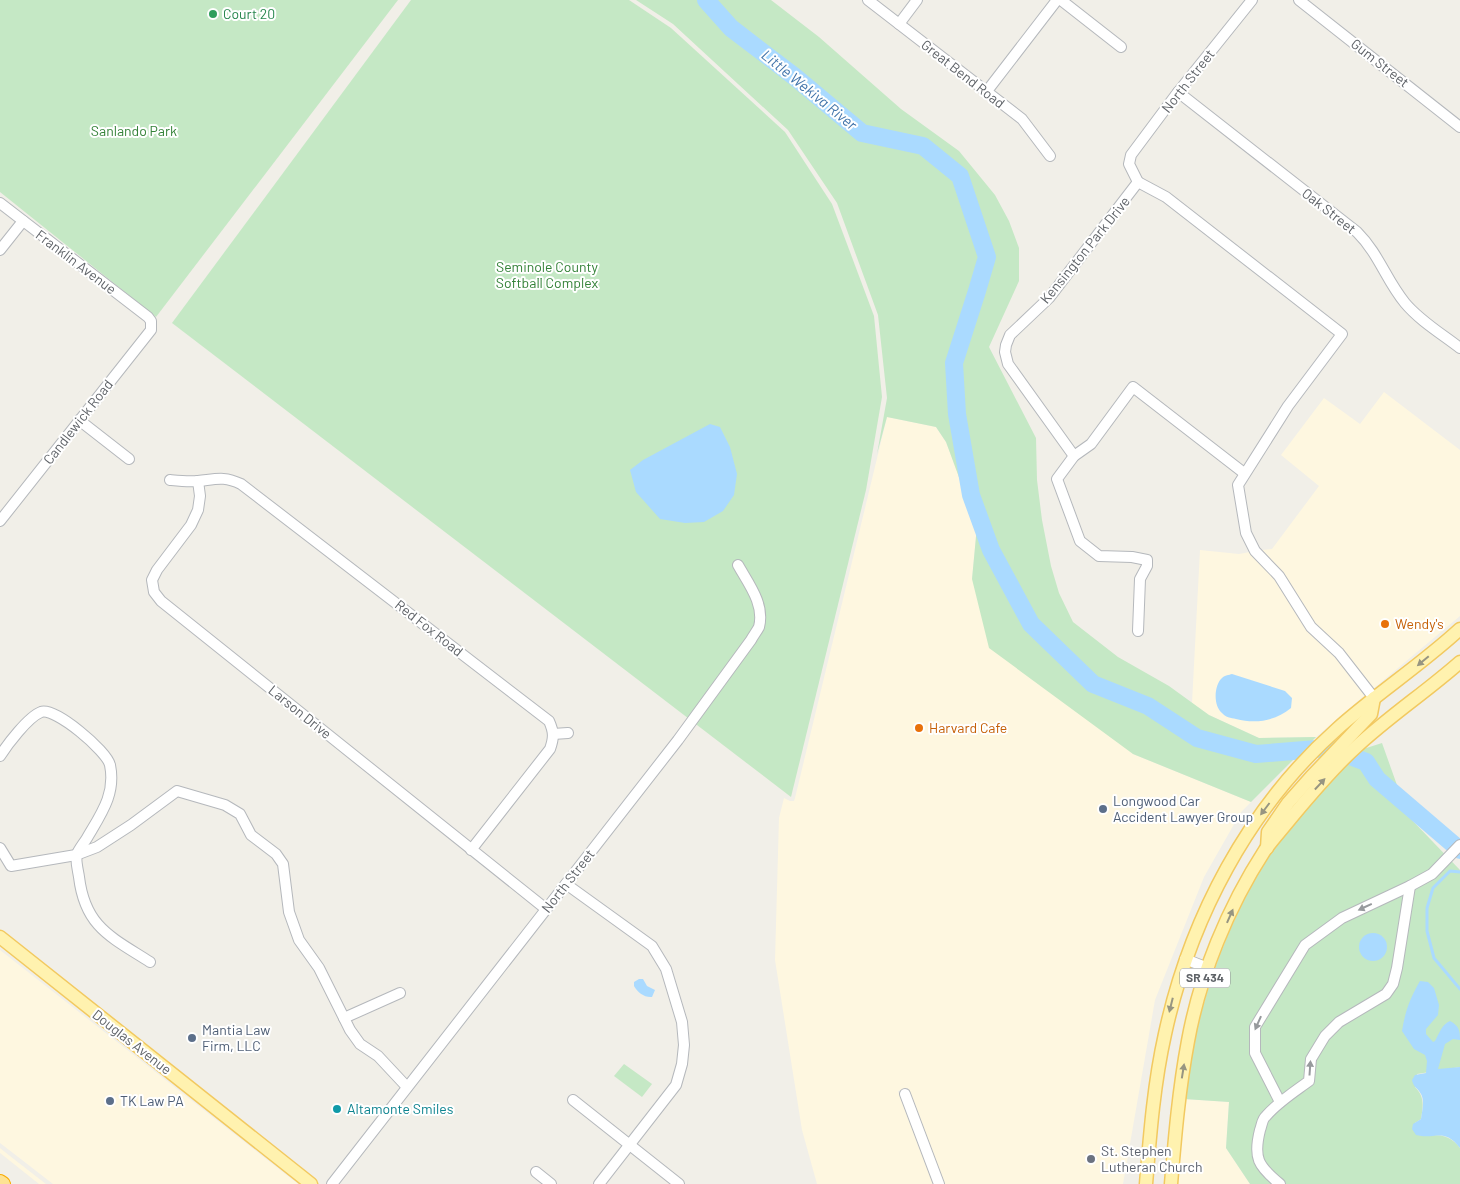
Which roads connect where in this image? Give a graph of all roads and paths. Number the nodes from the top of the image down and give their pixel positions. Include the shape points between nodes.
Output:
1 (868, 0) edge
2 (917, 0) edge
3 (1057, 0) edge
4 (1061, 0) edge
5 (1252, 0) edge
6 (1299, 0) edge
7 (899, 24) junction
8 (1121, 47) dead end
9 (986, 91) junction
10 (1178, 92) junction
11 (1460, 127) edge
12 (1050, 156) dead end
13 (1129, 164) joint
14 (1138, 182) junction
15 (0, 203) edge
16 (23, 221) junction
17 (0, 250) edge
18 (151, 321) joint
19 (1460, 348) edge
20 (79, 420) junction
21 (1074, 456) junction
22 (129, 459) dead end
23 (1244, 474) junction
24 (170, 480) dead end
25 (198, 481) junction
26 (0, 520) edge
27 (738, 565) dead end
28 (1460, 629) edge
29 (1138, 631) dead end
30 (1460, 662) edge
31 (1374, 698) junction
32 (568, 733) dead end
33 (553, 734) junction
34 (0, 756) edge
35 (1460, 845) edge
36 (0, 848) edge
37 (1267, 848) junction
38 (471, 850) junction
39 (76, 855) junction
40 (566, 884) junction
41 (1410, 886) junction
42 (546, 909) junction
43 (0, 937) edge
44 (1185, 959) junction
45 (150, 962) dead end
46 (1208, 968) junction
47 (400, 993) dead end
48 (344, 1018) junction
49 (407, 1087) junction
50 (905, 1094) dead end
51 (573, 1100) dead end
52 (1280, 1102) junction
53 (630, 1145) junction
54 (536, 1172) dead end
55 (311, 1184) edge
56 (332, 1184) edge
57 (551, 1184) edge
58 (599, 1184) edge
59 (679, 1184) edge
60 (939, 1184) edge
61 (1146, 1184) edge
62 (1171, 1184) edge
63 (1280, 1184) edge

1 - 7 street, Great Bend Road
2 - 7 street
3 - 9 street
4 - 8 street
5 - 10 street, North Street
6 - 11 street, Gum Street
7 - 9 street, Great Bend Road
9 - 12 street, Great Bend Road via 1022,120
10 - 13 street, North Street via 1131,155
10 - 19 street, Oak Street via 1357,232 1370,244 1406,304
13 - 14 street, Kensington Park Drive
14 - 21 street, Kensington Park Drive via 1049,298 1010,335 1006,346 1008,364
14 - 23 street via 1166,197 1342,334 1288,406
15 - 16 street, Franklin Avenue
16 - 17 street
16 - 18 street, Franklin Avenue
18 - 20 street, Candlewick Road via 151,330
20 - 22 street
20 - 26 street, Candlewick Road
21 - 23 street via 1091,444 1133,387
21 - 29 street via 1057,479 1080,541 1099,556 1147,560 1140,579
23 - 31 street via 1238,485 1240,500 1246,533 1255,551 1280,576 1311,627 1339,653
24 - 25 street, Red Fox Road
25 - 33 street, Red Fox Road via 218,478 241,484 549,721
25 - 38 street, Larson Drive via 198,510 191,525 157,570 152,580 154,592 161,601
27 - 40 street, North Street via 758,604 759,627 678,740
28 -> 31 main road, SR 434
37 -> 30 main road, SR 434 via 1353,749
31 - 37 main road via 1371,714 1288,803 1268,832
31 -> 44 main road, SR 434 via 1296,770 1255,823 1200,919
32 - 33 street
33 - 38 street via 550,749
34 - 39 street via 31,718 42,711 52,713 100,748 110,762 112,781 108,804
35 - 41 street via 1432,874
36 - 39 street via 11,866
46 -> 37 main road, SR 434 via 1248,877
38 - 42 street, Larson Drive
39 - 45 street via 86,909 96,924 110,937
39 - 48 street via 96,847 177,791 225,805 240,814 251,835 276,854 283,864 289,912 300,940 320,968
40 - 42 street, North Street
40 - 53 street via 652,946 666,969 682,1022 684,1045 676,1085
52 -> 41 street via 1309,1081 1310,1059 1325,1036 1339,1022 1386,994 1393,984
41 -> 52 street via 1342,918 1305,945 1287,972 1255,1027 1255,1053
42 - 49 street, North Street
43 - 55 main road, Douglas Avenue
44 - 46 street
44 -> 61 main road, SR 434 via 1157,1073
62 -> 46 main road, SR 434 via 1185,1058
47 - 48 street
48 - 49 street via 360,1044 378,1056
49 - 56 street, North Street
50 - 60 street
51 - 53 street
52 - 63 street via 1264,1118 1256,1147 1259,1161
53 - 58 street
53 - 59 street
54 - 57 street

